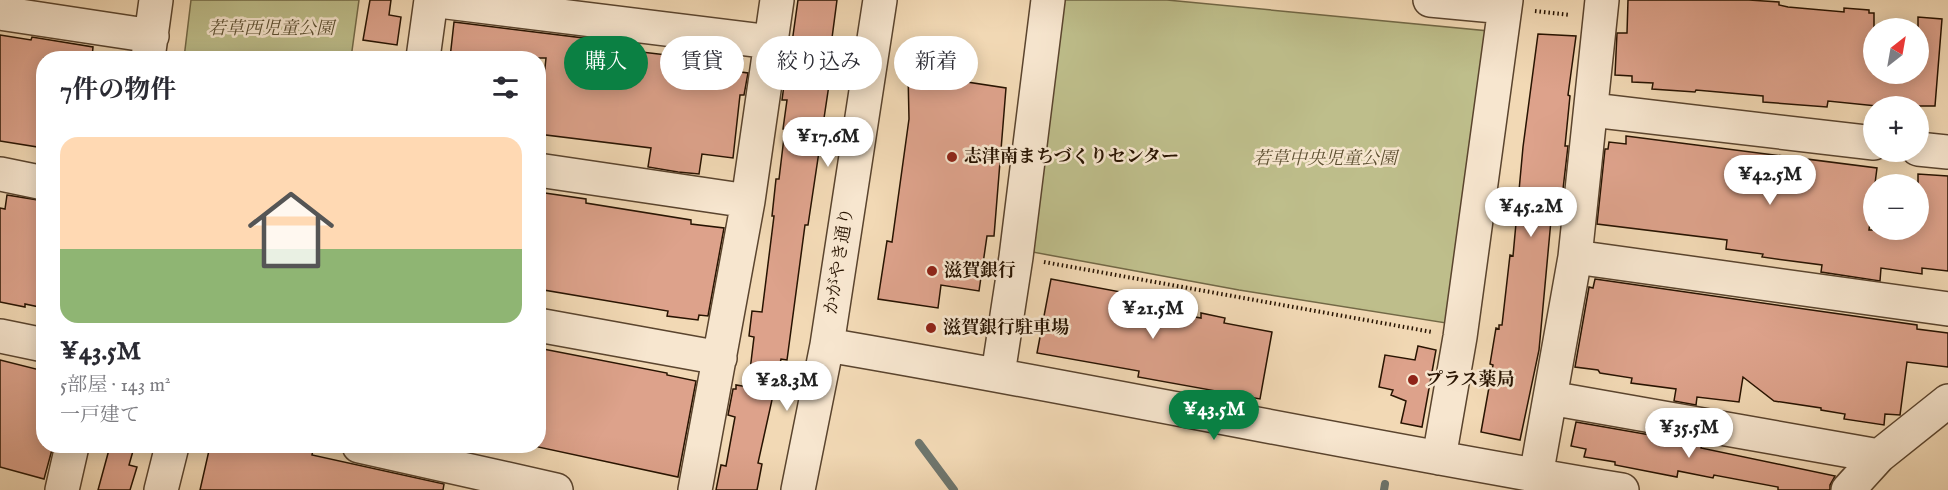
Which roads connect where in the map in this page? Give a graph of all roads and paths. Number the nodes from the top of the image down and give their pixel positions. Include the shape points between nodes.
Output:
1 (156, 0) edge
2 (777, 0) edge
3 (880, 0) edge
4 (1048, 0) edge
5 (1430, 0) edge
6 (1512, 5) edge
7 (1601, 9) edge
8 (0, 13) edge
9 (772, 36) edge
10 (756, 40) edge
11 (150, 47) edge
12 (424, 51) edge
13 (764, 90) edge
14 (1592, 110) junction
15 (1863, 142) edge
16 (1929, 150) edge
17 (1948, 152) edge
18 (546, 171) edge
19 (0, 174) edge
20 (36, 181) edge
21 (748, 201) junction
22 (1016, 257) junction
23 (1575, 257) junction
24 (1948, 309) edge
25 (546, 326) edge
26 (0, 336) edge
27 (1460, 337) junction
28 (36, 343) edge
29 (827, 345) junction
30 (720, 358) junction
31 (998, 374) junction
32 (1550, 398) junction
33 (1948, 401) edge
34 (70, 453) edge
35 (170, 453) edge
36 (390, 453) edge
37 (1879, 456) junction
38 (1439, 458) junction
39 (1536, 476) junction
40 (62, 490) edge
41 (161, 490) edge
42 (556, 490) edge
43 (695, 490) edge
44 (798, 490) edge
45 (1622, 490) edge
46 (1848, 490) edge

1 - 11 street
2 - 9 street
3 - 29 street, かがやき通り
4 - 22 street
5 - 6 street
6 - 7 path
6 - 27 street
7 - 14 street
8 - 11 street
10 - 12 street via 431,0
13 - 21 street
14 - 15 street
14 - 23 street
16 - 17 street
18 - 21 street
19 - 20 street
21 - 30 street
22 - 27 path
22 - 31 street
23 - 24 street
23 - 32 street
25 - 30 street
26 - 28 street
27 - 38 street
29 - 31 street
29 - 44 street, かがやき通り
30 - 43 street
31 - 38 street
32 - 37 street
32 - 39 street
33 - 37 street
34 - 40 street
35 - 41 street
36 - 42 street
37 - 46 street
38 - 39 street
39 - 45 street

